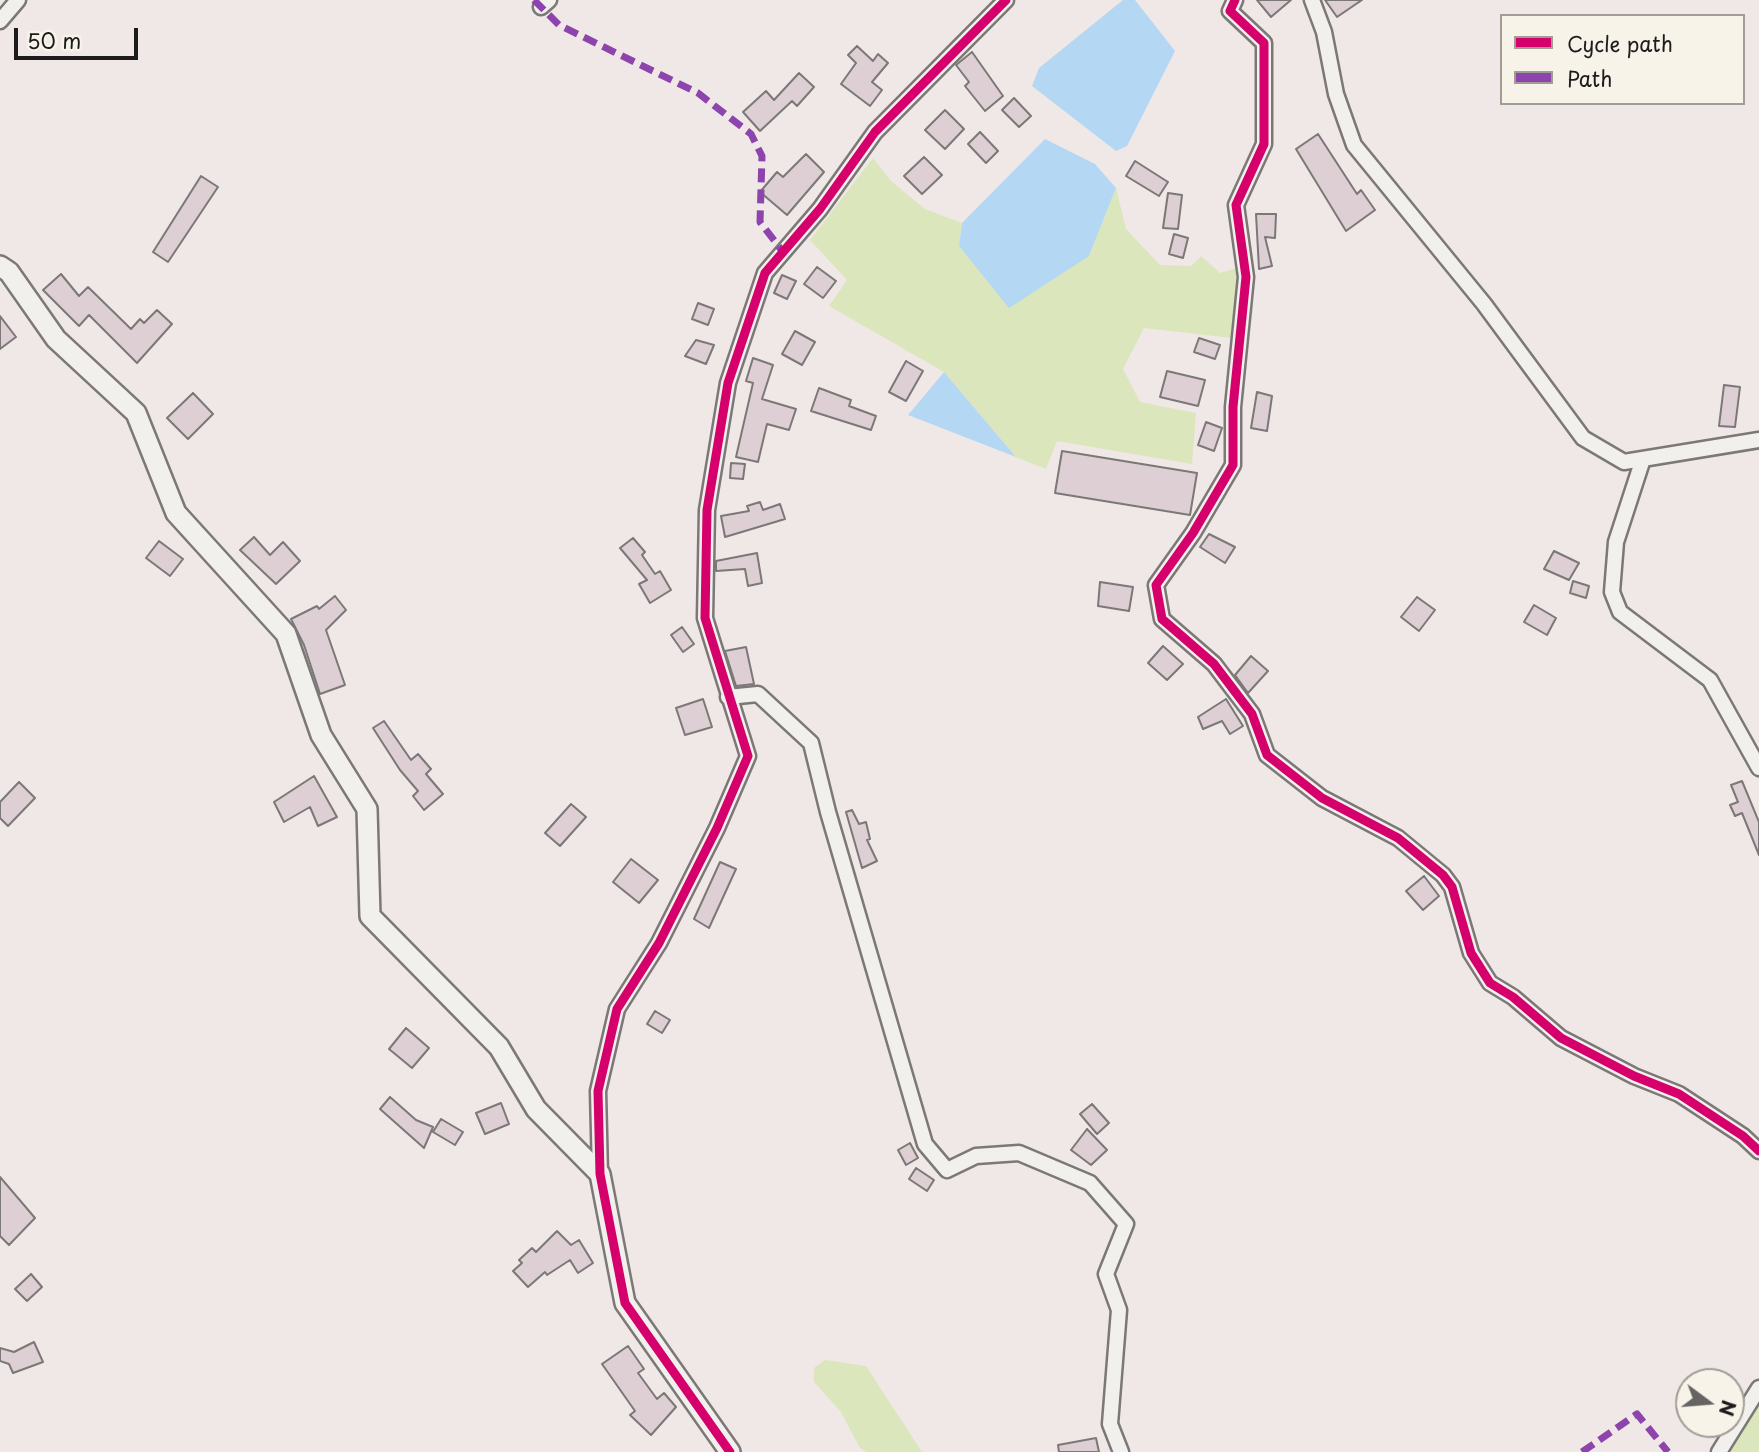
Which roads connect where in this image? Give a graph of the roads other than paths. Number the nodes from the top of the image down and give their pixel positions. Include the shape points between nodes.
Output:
1 (18, 0) edge
2 (1006, 0) edge
3 (1235, 0) edge
4 (1312, 0) edge
5 (0, 21) edge
6 (0, 266) edge
7 (1759, 440) edge
8 (1643, 459) junction
9 (728, 697) junction
10 (1759, 768) edge
11 (1759, 1151) edge
12 (600, 1174) junction
13 (1759, 1388) edge
14 (730, 1452) edge
15 (1121, 1452) edge
16 (1719, 1452) edge

1 - 5 street
2 - 9 street via 875,132 820,209 765,273 728,383 707,510 705,618
3 - 11 street via 1230,11 1264,43 1264,144 1236,205 1246,276 1233,407 1233,465 1156,585 1162,619 1214,664 1252,714 1267,755 1322,798 1408,845 1443,875 1452,887 1471,953 1490,983 1561,1038 1679,1094
4 - 8 street via 1354,145 1484,304 1583,438 1624,462
6 - 12 street via 56,339 136,413 176,513 286,635 321,735 368,809 370,916 499,1047 536,1109
7 - 8 street
8 - 10 street via 1616,542 1612,592 1620,612 1710,680
9 - 12 street via 748,756 659,943 617,1009 598,1091
9 - 15 street via 758,694 811,743 925,1144 947,1170 976,1156 1020,1153 1090,1183 1126,1224 1106,1274 1119,1310 1110,1424
12 - 14 street via 625,1304
13 - 16 street

